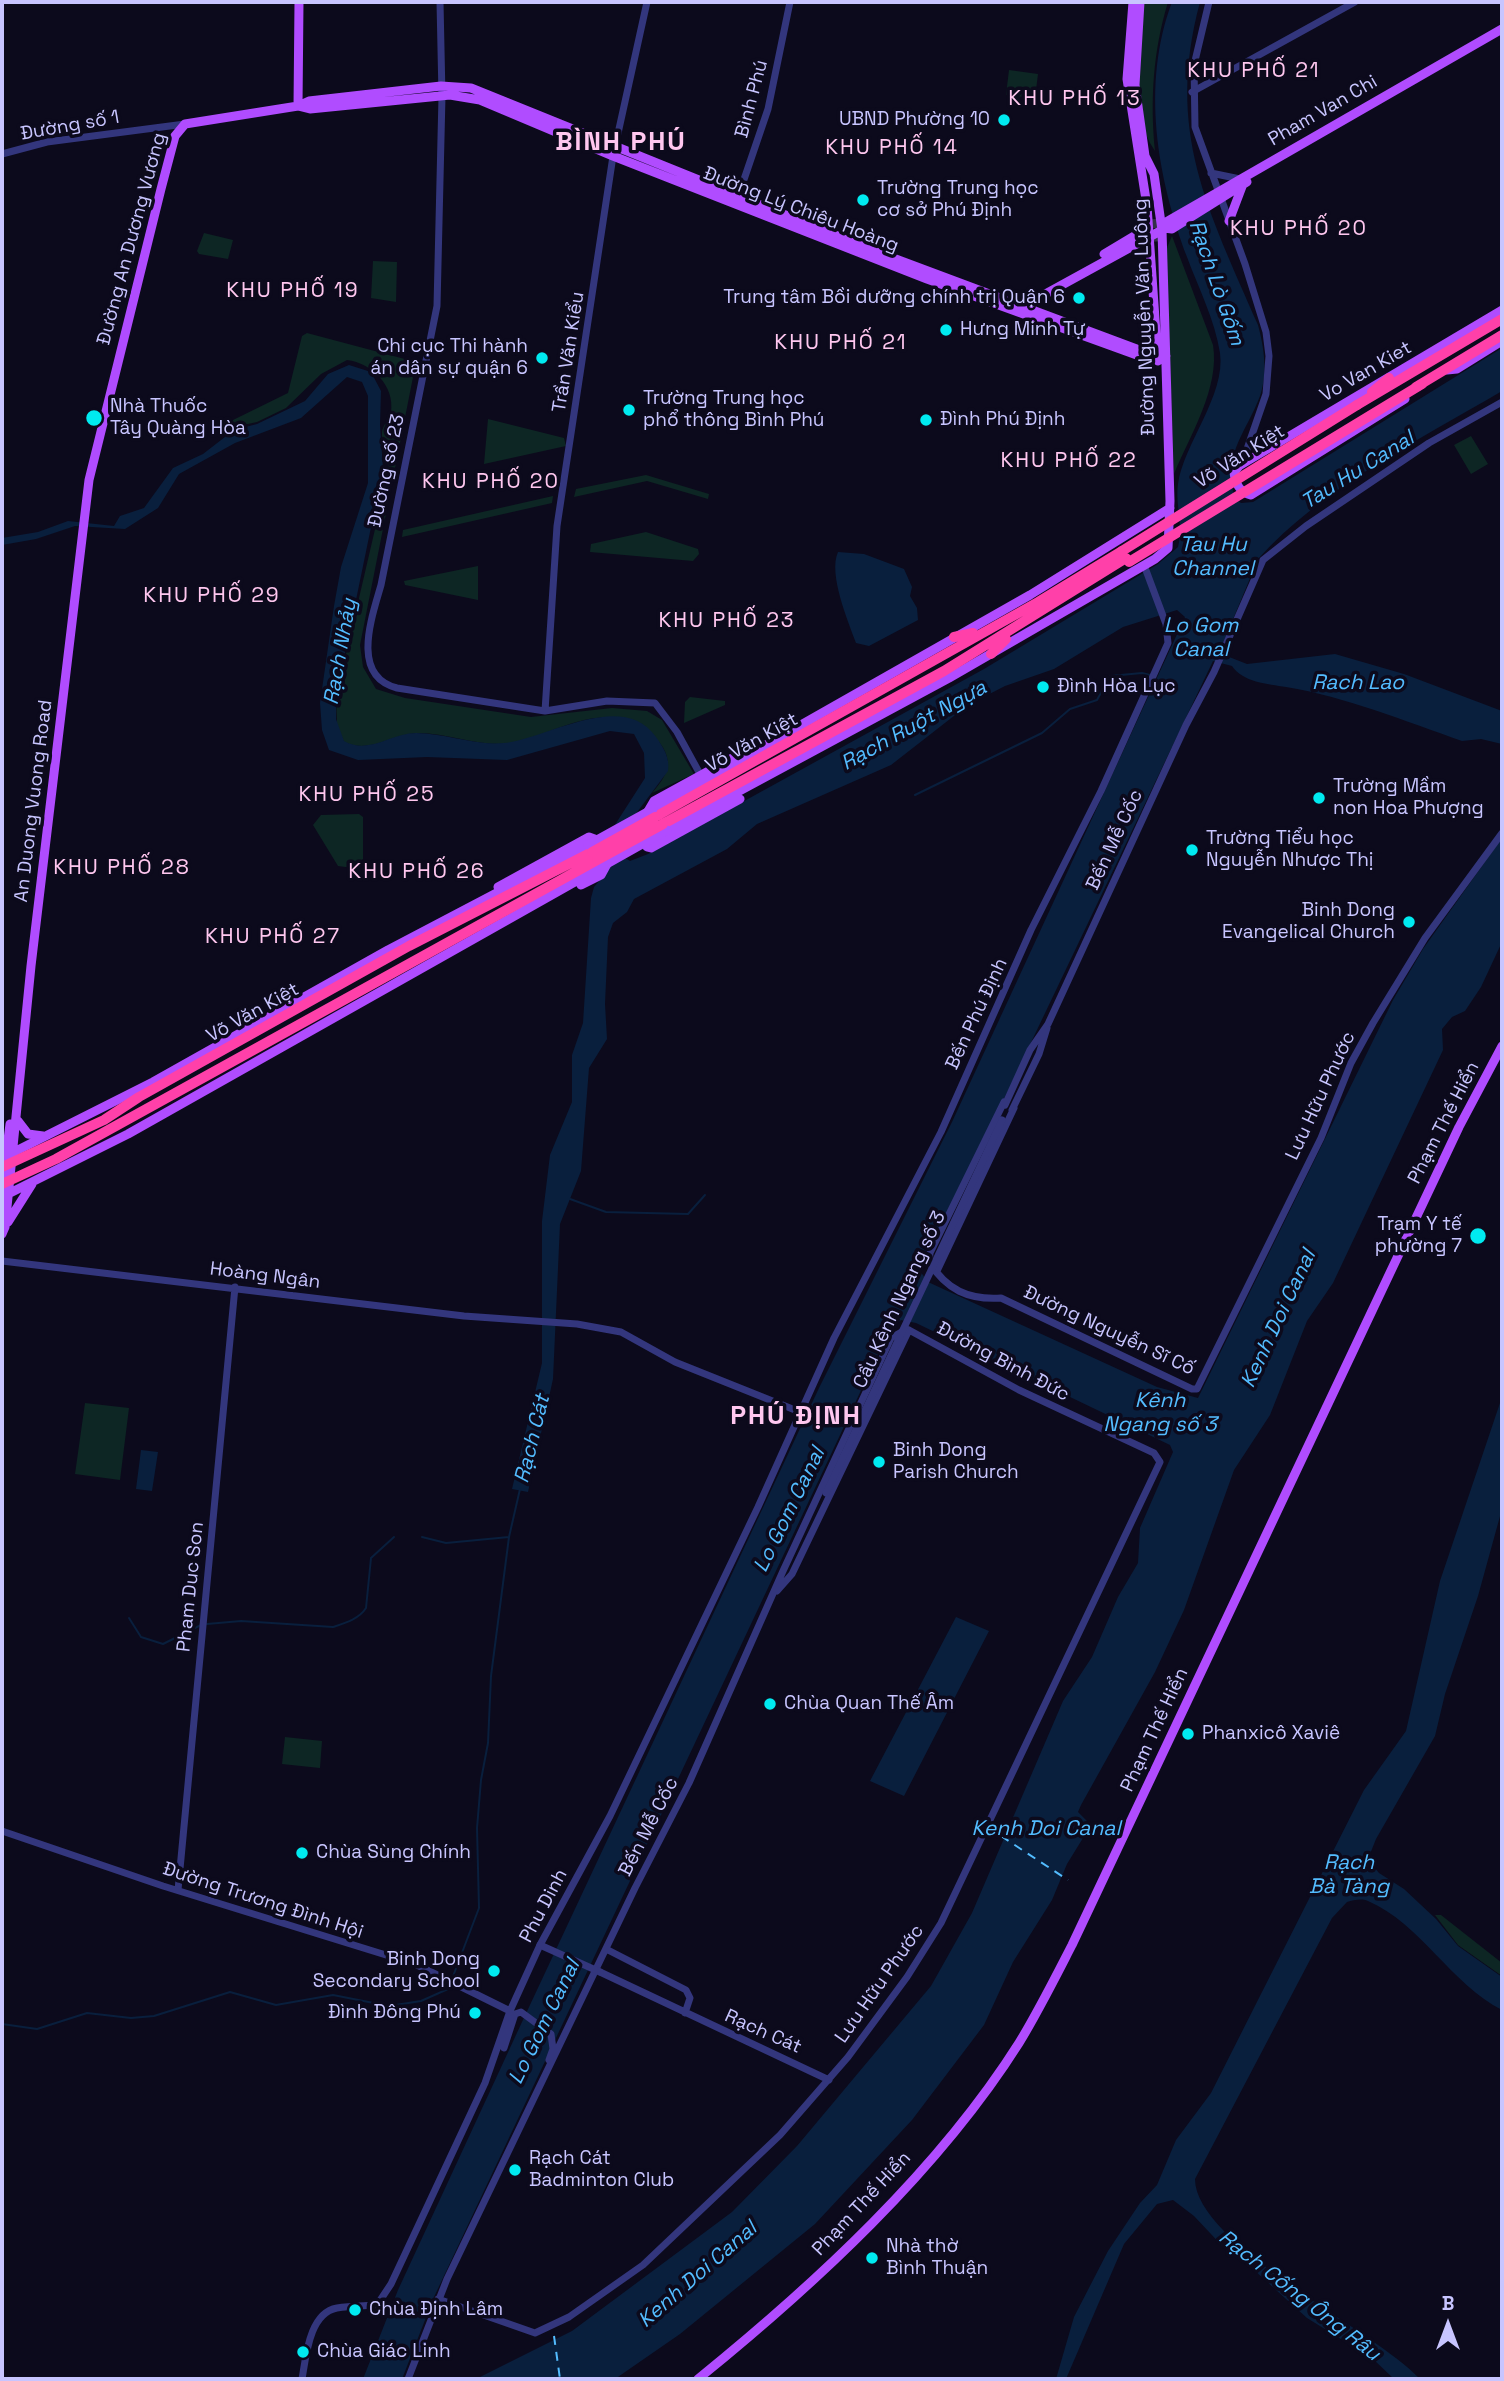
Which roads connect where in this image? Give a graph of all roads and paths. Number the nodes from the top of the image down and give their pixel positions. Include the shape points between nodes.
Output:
1 (299, 2) edge
2 (440, 2) edge
3 (647, 2) edge
4 (790, 2) edge
5 (1133, 2) edge
6 (1140, 2) edge
7 (1209, 2) edge
8 (1355, 2) edge
9 (1502, 29) edge
10 (1502, 35) edge
11 (441, 91) junction
12 (1192, 92) junction
13 (298, 106) junction
14 (1348, 120) junction
15 (184, 124) junction
16 (615, 145) junction
17 (2, 154) edge
18 (613, 156) junction
19 (1145, 166) junction
20 (1211, 173) junction
21 (1242, 182) junction
22 (738, 198) junction
23 (1216, 198) junction
24 (1154, 219) tunnel mouth
25 (1229, 220) junction
26 (1167, 227) junction
27 (1153, 243) junction
28 (1092, 267) junction
29 (1040, 297) junction
30 (1158, 301) junction
31 (1502, 310) edge
32 (1025, 311) junction
33 (1043, 315) junction
34 (1502, 320) edge
35 (1502, 338) edge
36 (1161, 360) junction
37 (1447, 370) junction
38 (1389, 378) junction
39 (1422, 384) junction
40 (1502, 402) edge
41 (1357, 405) junction
42 (1246, 462) junction
43 (1170, 508) junction
44 (1132, 532) junction
45 (83, 538) joint
46 (1169, 542) joint
47 (1126, 557) junction
48 (1145, 567) junction
49 (982, 631) junction
50 (954, 637) junction
51 (991, 654) junction
52 (843, 699) junction
53 (861, 699) junction
54 (545, 711) junction
55 (831, 718) junction
56 (862, 723) junction
57 (840, 730) junction
58 (765, 744) junction
59 (778, 771) junction
60 (700, 774) junction
61 (659, 820) junction
62 (1502, 833) edge
63 (595, 856) junction
64 (485, 897) junction
65 (486, 934) junction
66 (409, 946) junction
67 (417, 961) junction
68 (1048, 1024) junction
69 (1502, 1046) edge
70 (1030, 1050) junction
71 (1039, 1054) junction
72 (152, 1086) junction
73 (133, 1096) junction
74 (1004, 1102) junction
75 (1014, 1108) junction
76 (15, 1115) junction
77 (1002, 1120) junction
78 (44, 1136) junction
79 (2, 1140) edge
80 (7, 1160) edge
81 (37, 1179) junction
82 (4, 1188) edge
83 (3, 1230) edge
84 (2, 1261) edge
85 (937, 1270) junction
86 (235, 1287) junction
87 (909, 1330) junction
88 (1197, 1389) joint
89 (800, 1412) junction
90 (1159, 1457) joint
91 (826, 1493) junction
92 (814, 1504) junction
93 (823, 1509) junction
94 (799, 1548) junction
95 (2, 1831) edge
96 (178, 1890) junction
97 (540, 1945) junction
98 (606, 1949) junction
99 (510, 2011) junction
100 (685, 2013) junction
101 (499, 2048) junction
102 (548, 2072) junction
103 (828, 2080) junction
104 (438, 2299) junction
105 (302, 2379) edge
106 (408, 2379) edge
107 (698, 2379) edge

1 - 13 main road
2 - 11 street
3 - 16 street, Trần Văn Kiểu
4 - 22 street, Bình Phú via 768,109
5 - 19 main road, Đường Nguyễn Văn Luông via 1127,79 1131,119
6 - 19 main road, Đường Nguyễn Văn Luông via 1135,85
7 - 12 street via 1198,41
8 - 12 street
9 - 14 main road, Pham Van Chi
10 - 14 main road, Pham Van Chi
11 - 13 main road, Đường Lý Chiêu Hoàng via 310,109
11 - 16 main road, Đường Lý Chiêu Hoàng via 480,90
11 - 18 main road, Đường Lý Chiêu Hoàng via 480,100
11 - 54 street, Đường số 23 via 437,306 367,652 374,673 391,687
12 - 20 street via 1195,127
13 - 15 main road, Đường An Dương Vương
14 - 21 main road, Pham Van Chi
15 - 17 street, Đường số 1 via 47,142
15 - 45 main road, Đường An Dương Vương via 175,136 131,301 85,509
16 - 18 street, Trần Văn Kiểu
16 - 22 main road, Đường Lý Chiêu Hoàng
18 - 22 main road, Đường Lý Chiêu Hoàng
18 - 54 street, Trần Văn Kiểu via 555,547
19 - 24 main road
19 - 26 main road, Đường Nguyễn Văn Luông via 1154,174
19 - 27 main road, Đường Nguyễn Văn Luông
19 - 28 main road via 1143,230 1095,260
20 - 21 street
20 - 23 street
21 - 23 main road, Pham Van Chi
21 - 25 main road
22 - 32 main road, Đường Lý Chiêu Hoàng
23 - 25 street
23 - 26 main road, Pham Van Chi
25 - 42 street via 1264,322 1269,356 1266,394
26 - 27 main road, Pham Van Chi
26 - 30 main road, Đường Nguyễn Văn Luông
27 - 28 main road, Pham Van Chi
27 - 30 main road, Đường Nguyễn Văn Luông
28 - 29 main road, Pham Van Chi
28 - 30 main road via 1102,268 1143,247 1148,291
29 - 32 main road, Pham Van Chi
29 - 33 main road
30 - 36 main road, Đường Nguyễn Văn Luông
31 - 38 main road, Vo Van Kiet
32 - 33 main road, Đường Lý Chiêu Hoàng
32 - 36 main road, Đường Lý Chiêu Hoàng
33 - 36 main road, Đường Lý Chiêu Hoàng
34 - 41 highway, Võ Văn Kiệt
35 - 37 highway
35 - 37 main road via 1457,369
36 - 43 main road, Đường Nguyễn Văn Luông
37 - 39 highway
38 - 41 highway
38 - 42 main road, Vo Van Kiet
39 - 42 main road via 1397,405 1251,495 1243,493 1234,477
39 - 47 highway, bridge
39 - 47 highway, Võ Văn Kiệt, bridge via 1381,403
40 - 68 street, Bến Mễ Cốc via 1429,443 1263,560
41 - 47 highway, Võ Văn Kiệt, bridge
43 - 44 main road, Võ Văn Kiệt
43 - 46 main road, Đường Nguyễn Văn Luông
44 - 48 main road
44 - 50 main road, Võ Văn Kiệt
45 - 76 main road, An Duong Vuong Road
46 - 48 main road, Võ Văn Kiệt via 1165,552
47 - 49 highway, Võ Văn Kiệt
47 - 51 highway, Võ Văn Kiệt
47 - 56 highway, Võ Văn Kiệt
48 - 51 main road, Võ Văn Kiệt
48 - 89 street, Bến Phú Định via 1166,624 1168,643 941,1132
49 - 50 highway
49 - 53 highway, Võ Văn Kiệt
50 - 52 main road, Võ Văn Kiệt
51 - 56 main road, Võ Văn Kiệt
52 - 53 highway
52 - 55 highway
52 - 58 main road, Võ Văn Kiệt
53 - 55 highway, Võ Văn Kiệt
54 - 60 street, Đường số 23 via 595,702 655,703
55 - 61 highway, Võ Văn Kiệt
56 - 57 highway, Võ Văn Kiệt
56 - 57 highway
56 - 59 main road, Võ Văn Kiệt
57 - 61 highway, Võ Văn Kiệt
58 - 60 main road
58 - 61 main road, Võ Văn Kiệt
59 - 60 main road via 764,785 647,847 649,806
59 - 61 main road, Võ Văn Kiệt
61 - 63 highway, Võ Văn Kiệt, bridge
61 - 63 main road, Võ Văn Kiệt, bridge
62 - 88 street, Lưu Hữu Phước via 1425,938 1373,1023
63 - 64 main road, Võ Văn Kiệt
63 - 65 main road, Võ Văn Kiệt
63 - 66 highway, Võ Văn Kiệt
63 - 67 highway, Võ Văn Kiệt
64 - 65 main road via 509,879 589,837 603,844 607,864 601,875
64 - 72 main road, Võ Văn Kiệt
65 - 81 main road, Võ Văn Kiệt
66 - 67 highway
66 - 72 highway, Võ Văn Kiệt
67 - 82 highway, Võ Văn Kiệt
68 - 70 street, Bến Mễ Cốc
68 - 71 street, Bến Mễ Cốc
69 - 107 main road, Phạm Thế Hiển via 1459,1127 1072,1945 1019,2043 953,2130 875,2218 790,2303
70 - 71 street
70 - 74 street, Bến Mễ Cốc
71 - 75 street, Bến Mễ Cốc
72 - 73 highway, Võ Văn Kiệt
73 - 78 main road, Võ Văn Kiệt
73 - 80 highway, Võ Văn Kiệt via 104,1120
74 - 77 street, Bến Mễ Cốc
74 - 85 street, Bến Mễ Cốc via 930,1252 929,1262
75 - 77 street, Bến Mễ Cốc
75 - 85 street, Bến Mễ Cốc
76 - 78 main road via 27,1134
76 - 79 main road
76 - 80 main road, An Duong Vuong Road
77 - 91 street, Cầu Kênh Ngang số 3, bridge
78 - 80 main road, Võ Văn Kiệt
80 - 82 main road, An Duong Vuong Road
81 - 82 main road, Võ Văn Kiệt
81 - 83 main road via 20,1198
82 - 83 main road, An Duong Vuong Road
84 - 86 street, Hoàng Ngân
85 - 88 street, Đường Nguyễn Sĩ Cố via 949,1287 970,1298 1001,1298
86 - 89 street, Hoàng Ngân via 621,1332 675,1362
86 - 96 street, Pham Duc Son
87 - 90 street, Đường Bình Đức via 1019,1390
87 - 92 street, Bến Mễ Cốc via 891,1338
87 - 93 street, Bến Mễ Cốc
89 - 97 street, Phu Dinh via 610,1816
90 - 103 street, Lưu Hữu Phước via 1157,1471 941,1923 879,2016
91 - 92 street, Bến Mễ Cốc
91 - 93 street, Bến Mễ Cốc
92 - 94 street, Bến Mễ Cốc
93 - 94 street, Bến Mễ Cốc
94 - 98 street, Bến Mễ Cốc via 792,1574 774,1594 690,1783
95 - 96 street, Đường Trương Đình Hội
96 - 99 street, Đường Trương Đình Hội via 415,1964
97 - 99 street, Phu Dinh
97 - 100 street, Rạch Cát, bridge
98 - 100 street via 686,1990 690,1998
98 - 102 street, Bến Mễ Cốc
99 - 101 street, Phu Dinh
100 - 103 street, Rạch Cát
101 - 102 street, Bến Mễ Cốc via 505,2046 515,2014 521,2012 551,2034
101 - 105 street, Phu Dinh via 381,2302 336,2308 320,2319
102 - 104 street, Bến Mễ Cốc
103 - 104 street, Lưu Hữu Phước via 780,2135 643,2264 569,2317 535,2333
104 - 106 street, Bến Mễ Cốc

